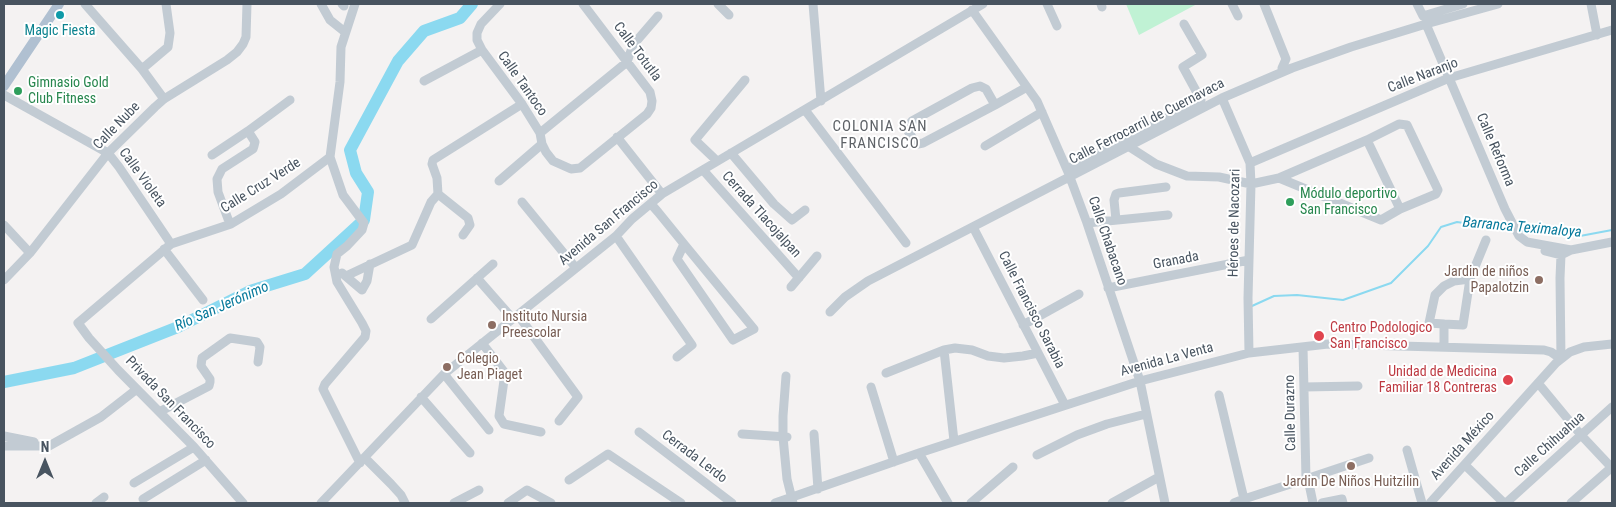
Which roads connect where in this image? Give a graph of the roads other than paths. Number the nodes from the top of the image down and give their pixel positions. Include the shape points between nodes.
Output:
1 (59, 4) edge
2 (85, 4) edge
3 (166, 4) edge
4 (248, 4) edge
5 (321, 4) edge
6 (355, 4) edge
7 (500, 4) edge
8 (583, 4) edge
9 (718, 4) edge
10 (813, 4) edge
11 (983, 4) edge
12 (1047, 4) edge
13 (1232, 4) edge
14 (1264, 4) edge
15 (1417, 4) edge
16 (1463, 4) edge
17 (1498, 4) edge
18 (1590, 4) edge
19 (972, 10) junction
20 (728, 14) dead end
21 (658, 16) dead end
22 (1238, 16) dead end
23 (1424, 20) junction
24 (1184, 24) dead end
25 (1057, 26) dead end
26 (1612, 30) edge
27 (345, 32) junction
28 (1597, 35) junction
29 (482, 50) junction
30 (627, 62) junction
31 (142, 68) junction
32 (1282, 68) dead end
33 (1449, 78) junction
34 (745, 80) dead end
35 (424, 81) dead end
36 (4, 86) edge
37 (1027, 87) junction
38 (4, 95) edge
39 (1222, 98) junction
40 (164, 99) junction
41 (290, 100) dead end
42 (821, 101) junction
43 (522, 104) junction
44 (995, 105) junction
45 (805, 110) junction
46 (1042, 112) junction
47 (248, 131) junction
48 (540, 133) junction
49 (617, 137) junction
50 (1367, 140) junction
51 (542, 144) junction
52 (985, 146) dead end
53 (1128, 146) junction
54 (108, 153) junction
55 (731, 153) junction
56 (212, 155) dead end
57 (330, 157) junction
58 (717, 162) junction
59 (1250, 163) junction
60 (702, 170) junction
61 (1069, 174) junction
62 (1279, 178) junction
63 (499, 181) dead end
64 (1252, 184) junction
65 (1166, 188) dead end
66 (438, 194) junction
67 (662, 194) junction
68 (522, 202) dead end
69 (651, 204) junction
70 (1400, 209) junction
71 (805, 210) dead end
72 (1168, 216) dead end
73 (1116, 220) junction
74 (1087, 223) junction
75 (231, 224) junction
76 (4, 225) edge
77 (973, 227) junction
78 (463, 235) dead end
79 (616, 236) junction
80 (1520, 238) junction
81 (1486, 240) dead end
82 (1612, 242) edge
83 (906, 243) dead end
84 (684, 244) junction
85 (168, 246) junction
86 (1570, 250) junction
87 (30, 253) junction
88 (1561, 255) junction
89 (818, 256) dead end
90 (1248, 260) junction
91 (370, 264) junction
92 (493, 264) dead end
93 (334, 267) junction
94 (576, 268) junction
95 (346, 276) junction
96 (477, 278) junction
97 (798, 278) junction
98 (1470, 279) junction
99 (4, 280) edge
100 (791, 287) dead end
101 (1108, 288) junction
102 (1079, 294) dead end
103 (203, 300) dead end
104 (830, 312) dead end
105 (512, 315) junction
106 (431, 319) dead end
107 (78, 323) joint
108 (1444, 324) junction
109 (1023, 325) junction
110 (482, 343) junction
111 (1612, 344) edge
112 (1303, 346) junction
113 (1444, 347) junction
114 (944, 350) junction
115 (1038, 353) junction
116 (1249, 353) junction
117 (677, 357) dead end
118 (1561, 359) junction
119 (258, 362) dead end
120 (886, 373) dead end
121 (444, 374) junction
122 (786, 376) dead end
123 (1140, 381) junction
124 (1538, 383) junction
125 (1358, 386) dead end
126 (871, 387) dead end
127 (1304, 387) junction
128 (137, 389) junction
129 (1219, 395) dead end
130 (422, 397) junction
131 (1064, 405) junction
132 (1612, 407) edge
133 (161, 412) junction
134 (1146, 414) junction
135 (559, 422) dead end
136 (489, 430) dead end
137 (542, 432) dead end
138 (639, 432) dead end
139 (742, 434) dead end
140 (814, 434) dead end
141 (1581, 435) junction
142 (4, 436) edge
143 (785, 437) junction
144 (954, 441) junction
145 (4, 446) edge
146 (49, 446) junction
147 (194, 447) junction
148 (1408, 450) dead end
149 (470, 452) dead end
150 (919, 453) junction
151 (1037, 455) dead end
152 (1369, 458) dead end
153 (206, 460) junction
154 (363, 460) junction
155 (894, 462) junction
156 (1465, 464) junction
157 (1013, 467) dead end
158 (1612, 467) edge
159 (1159, 477) junction
160 (1307, 479) junction
161 (569, 480) dead end
162 (134, 483) dead end
163 (818, 489) junction
164 (479, 490) dead end
165 (104, 497) dead end
166 (143, 499) dead end
167 (793, 499) edge
168 (1244, 499) junction
169 (1343, 501) edge
170 (96, 503) edge
171 (243, 503) edge
172 (320, 503) edge
173 (406, 503) edge
174 (454, 503) edge
175 (508, 503) edge
176 (551, 503) edge
177 (681, 503) edge
178 (732, 503) edge
179 (775, 503) edge
180 (948, 503) edge
181 (971, 503) edge
182 (1112, 503) edge
183 (1164, 503) edge
184 (1234, 503) edge
185 (1314, 503) edge
186 (1322, 503) edge
187 (1422, 503) edge
188 (1430, 503) edge
189 (1505, 503) edge
190 (1571, 503) edge

1 - 36 main road
2 - 31 street
3 - 31 street via 170,33 168,47
4 - 40 street, Calle Nube via 246,37 237,52
5 - 27 street via 330,20
6 - 27 street
7 - 29 street, Calle Tantoco via 477,33
8 - 30 street, Calle Totutla
9 - 20 street
10 - 42 street
11 - 19 street, Avenida San Francisco
12 - 25 street
13 - 22 street
14 - 32 street via 1286,59
15 - 23 street, Calle Reforma
16 - 23 street
17 - 23 street, Calle Ferrocarril de Cuernavaca
18 - 28 street
19 - 37 street, Calle Chabacano
19 - 42 street, Avenida San Francisco
21 - 30 street via 633,45
23 - 33 street, Calle Reforma
23 - 39 street, Calle Ferrocarril de Cuernavaca via 1292,68
24 - 61 street via 1202,55 1183,67 1202,100 1071,167
26 - 28 street, Calle Naranjo
27 - 57 street
28 - 33 street, Calle Naranjo
29 - 35 street
29 - 43 street, Calle Tantoco
30 - 48 street
30 - 49 street, Calle Totutla via 650,92 652,101 647,114
31 - 40 street
33 - 59 street, Calle Naranjo
33 - 80 street, Calle Reforma
34 - 58 street via 695,140
37 - 44 street
37 - 46 street, Calle Chabacano
38 - 54 street, Calle Violeta
39 - 53 street, Calle Ferrocarril de Cuernavaca
39 - 59 street, Héroes de Nacozari
40 - 54 street, Calle Nube
41 - 47 street
42 - 45 street, Avenida San Francisco
43 - 48 street, Calle Tantoco
43 - 66 street via 433,160
44 - 44 street via 923,143 915,142 908,131 912,121 972,88 980,86 986,89
45 - 55 street, Avenida San Francisco
45 - 83 street
46 - 52 street
46 - 61 street, Calle Chabacano
47 - 56 street
47 - 75 street via 254,146 222,169 217,179 218,192
48 - 51 street, Calle Tantoco
49 - 51 street, Calle Tantoco via 580,168 571,169 553,161
49 - 67 street
50 - 62 street
50 - 70 street
50 - 70 street via 1400,124 1407,125 1438,190 1436,194
51 - 63 street
53 - 61 street, Calle Ferrocarril de Cuernavaca
53 - 64 street via 1156,164 1187,176 1219,177
54 - 85 street, Calle Violeta
54 - 87 street, Calle Nube
55 - 58 street, Avenida San Francisco
55 - 71 street via 774,204 792,220
57 - 75 street, Calle Cruz Verde via 281,194
57 - 93 street via 343,195 364,223 362,230 337,254
58 - 60 street, Avenida San Francisco
59 - 64 street, Héroes de Nacozari
60 - 67 street, Avenida San Francisco
60 - 97 street, Cerrada Tlacojalpan
61 - 74 street, Calle Chabacano
61 - 77 street, Calle Ferrocarril de Cuernavaca
62 - 64 street
62 - 70 street via 1381,220
64 - 90 street, Héroes de Nacozari
65 - 73 street via 1116,194
66 - 78 street via 468,218 470,225
66 - 91 street via 431,202 412,245
67 - 69 street, Avenida San Francisco
68 - 94 street
69 - 79 street, Avenida San Francisco
69 - 84 street
72 - 73 street
73 - 74 street
74 - 101 street, Calle Chabacano
75 - 85 street, Calle Cruz Verde
76 - 87 street
77 - 104 street, Calle Ferrocarril de Cuernavaca via 868,281
77 - 109 street, Calle Francisco Sarabia
79 - 94 street, Avenida San Francisco
79 - 117 street via 692,346
80 - 86 street via 1534,244
80 - 88 street via 1523,245
81 - 98 street
82 - 86 street
84 - 84 street via 690,252 754,329 733,340 677,259
85 - 103 street, Calle Violeta
85 - 107 street, Calle Cruz Verde
86 - 88 street
87 - 99 street, Calle Nube
88 - 118 street
89 - 97 street
90 - 101 street, Granada
90 - 116 street, Héroes de Nacozari
91 - 95 street
91 - 95 street via 362,290
92 - 96 street
93 - 95 street
93 - 154 street via 337,282 366,331 365,337 322,389
94 - 105 street, Avenida San Francisco
96 - 105 street
96 - 106 street
97 - 100 street
98 - 108 street via 1463,325
98 - 108 street via 1454,281 1435,294 1429,323
101 - 123 street, Calle Chabacano
102 - 109 street
105 - 110 street, Avenida San Francisco
105 - 135 street via 578,398
107 - 128 street, Privada San Francisco
108 - 113 street
109 - 115 street, Calle Francisco Sarabia
110 - 121 street, Avenida San Francisco
110 - 137 street via 505,373 499,416 504,424
111 - 118 street, Avenida México via 1570,352
112 - 113 street, Avenida La Venta
112 - 116 street, Avenida La Venta
112 - 127 street, Calle Durazno
113 - 118 street, Avenida La Venta via 1544,350
114 - 115 street via 972,350 1004,358
114 - 120 street
114 - 144 street
115 - 131 street, Calle Francisco Sarabia
116 - 123 street, Avenida La Venta
118 - 124 street, Avenida México
119 - 133 street via 260,347 257,342 230,338 202,358 201,366 210,379 209,386
121 - 130 street, Avenida San Francisco
121 - 136 street
122 - 143 street
123 - 131 street, Avenida La Venta
123 - 134 street, Calle Chabacano
124 - 141 street
124 - 156 street, Avenida México
125 - 127 street
126 - 155 street
127 - 160 street, Calle Durazno
128 - 133 street, Privada San Francisco
128 - 146 street via 101,417
129 - 168 street
130 - 149 street
130 - 154 street, Avenida San Francisco
131 - 144 street, Avenida La Venta
132 - 141 street, Calle Chihuahua
133 - 147 street, Privada San Francisco
134 - 151 street via 1077,435
134 - 159 street, Calle Chabacano
138 - 178 street, Cerrada Lerdo
139 - 143 street
140 - 163 street
141 - 158 street
141 - 189 street, Calle Chihuahua
142 - 146 street
143 - 167 street via 787,479
144 - 150 street, Avenida La Venta
145 - 146 street
147 - 153 street, Privada San Francisco
147 - 162 street
148 - 187 street
150 - 155 street, Avenida La Venta
150 - 180 street
152 - 160 street
153 - 166 street
153 - 171 street, Privada San Francisco
154 - 172 street, Avenida San Francisco
154 - 173 street via 391,484
155 - 163 street, Avenida La Venta
156 - 188 street, Avenida México
156 - 189 street
157 - 181 street
158 - 190 street
159 - 182 street
159 - 183 street, Calle Chabacano
160 - 168 street
160 - 185 street, Calle Durazno
161 - 177 street via 608,454
163 - 167 street, Avenida La Venta
164 - 174 street
165 - 170 street
167 - 179 street, Avenida La Venta
168 - 184 street
169 - 186 street
175 - 176 street via 527,490

